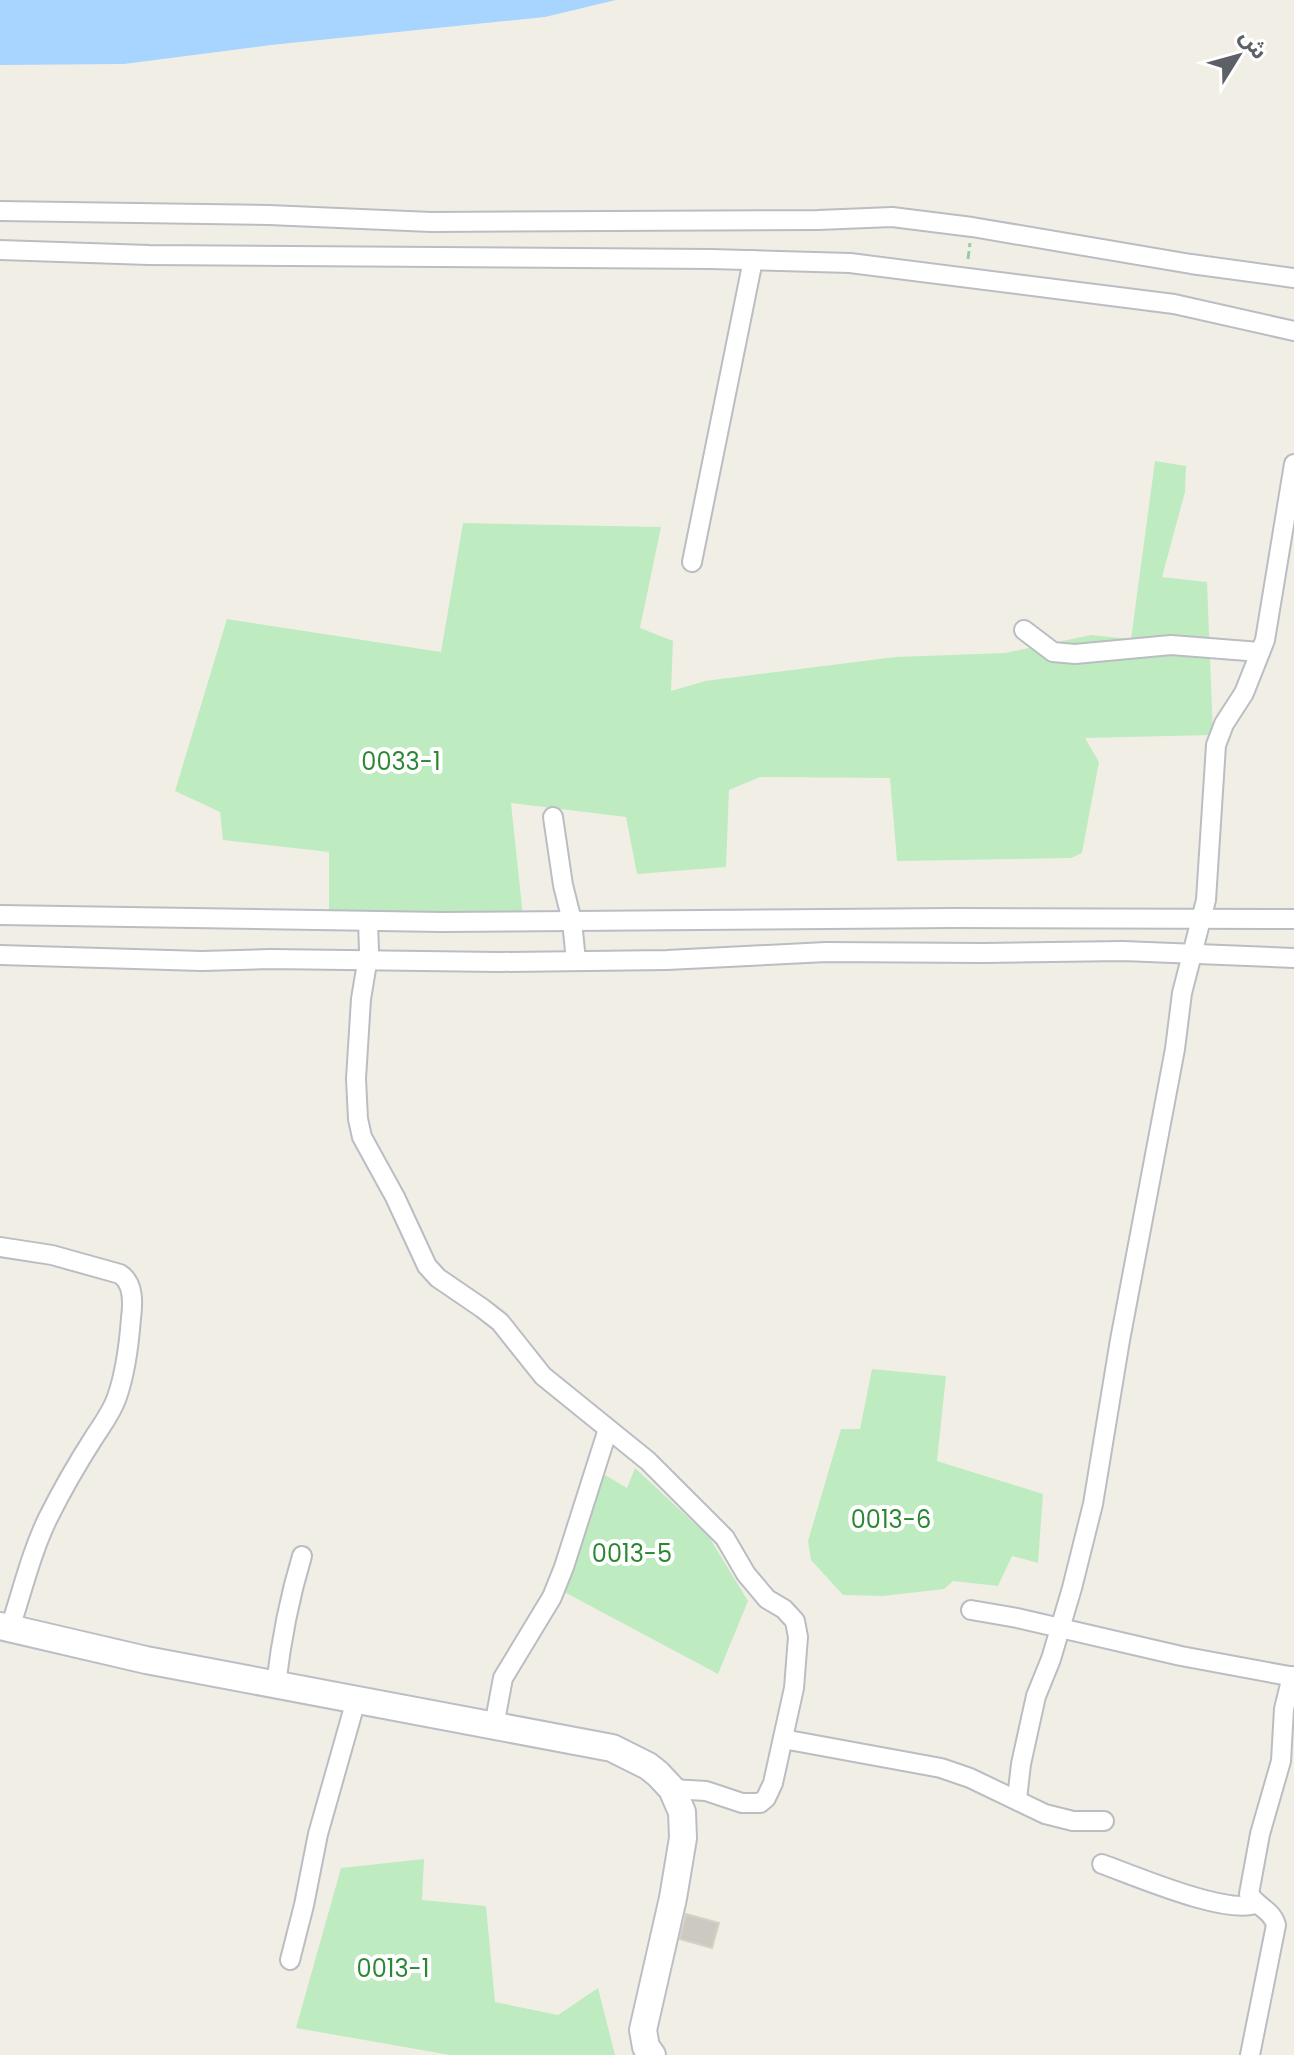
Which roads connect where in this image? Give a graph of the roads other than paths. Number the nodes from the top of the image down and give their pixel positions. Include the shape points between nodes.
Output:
1 (0, 211) edge
2 (0, 250) edge
3 (753, 260) junction
4 (1294, 278) edge
5 (1294, 331) edge
6 (1294, 464) edge
7 (692, 562) dead end
8 (1024, 630) dead end
9 (1260, 652) junction
10 (553, 817) dead end
11 (0, 915) edge
12 (1202, 918) junction
13 (1294, 919) edge
14 (572, 921) junction
15 (369, 924) junction
16 (0, 955) edge
17 (1192, 955) junction
18 (369, 956) junction
19 (1294, 958) edge
20 (576, 961) junction
21 (0, 1247) edge
22 (608, 1429) junction
23 (302, 1556) dead end
24 (971, 1610) dead end
25 (5, 1627) edge
26 (1060, 1629) junction
27 (1293, 1676) edge
28 (276, 1685) junction
29 (356, 1700) junction
30 (494, 1726) junction
31 (783, 1739) junction
32 (672, 1789) junction
33 (1017, 1799) junction
34 (1104, 1821) dead end
35 (1102, 1864) dead end
36 (1257, 1903) junction
37 (290, 1960) dead end
38 (652, 2055) edge
39 (1250, 2055) edge

1 - 4 street via 431,222 892,217
2 - 3 street
3 - 5 street via 850,263 1174,304
3 - 7 street
6 - 9 street
8 - 9 street via 1053,652 1171,645
9 - 12 street via 1216,745
10 - 14 street
11 - 15 street
12 - 13 street
12 - 14 street
12 - 17 street
14 - 15 street
14 - 20 street
15 - 18 street
16 - 18 street via 202,961
17 - 19 street
17 - 20 street via 826,952
17 - 26 street via 1093,1504
18 - 20 street
18 - 22 street via 361,999 358,1119 362,1137 427,1266 500,1322 543,1376
21 - 25 street via 120,1274 130,1285 132,1312 117,1397 47,1519
22 - 30 street via 552,1597 503,1678
22 - 31 street via 725,1538 760,1591 795,1621 794,1688
23 - 28 street
24 - 26 street
25 - 28 main road
26 - 27 street
26 - 33 street via 1036,1696
27 - 36 street via 1284,1709 1281,1761 1251,1877 1249,1894
28 - 29 main road
29 - 30 main road
29 - 37 street
30 - 32 main road via 612,1748 648,1766
31 - 32 street via 773,1783 760,1803
31 - 33 street via 941,1768
32 - 38 main road via 682,1812 683,1838 643,2030
33 - 34 street via 1060,1818
35 - 36 street via 1234,1907
36 - 39 street via 1271,1913 1276,1925

